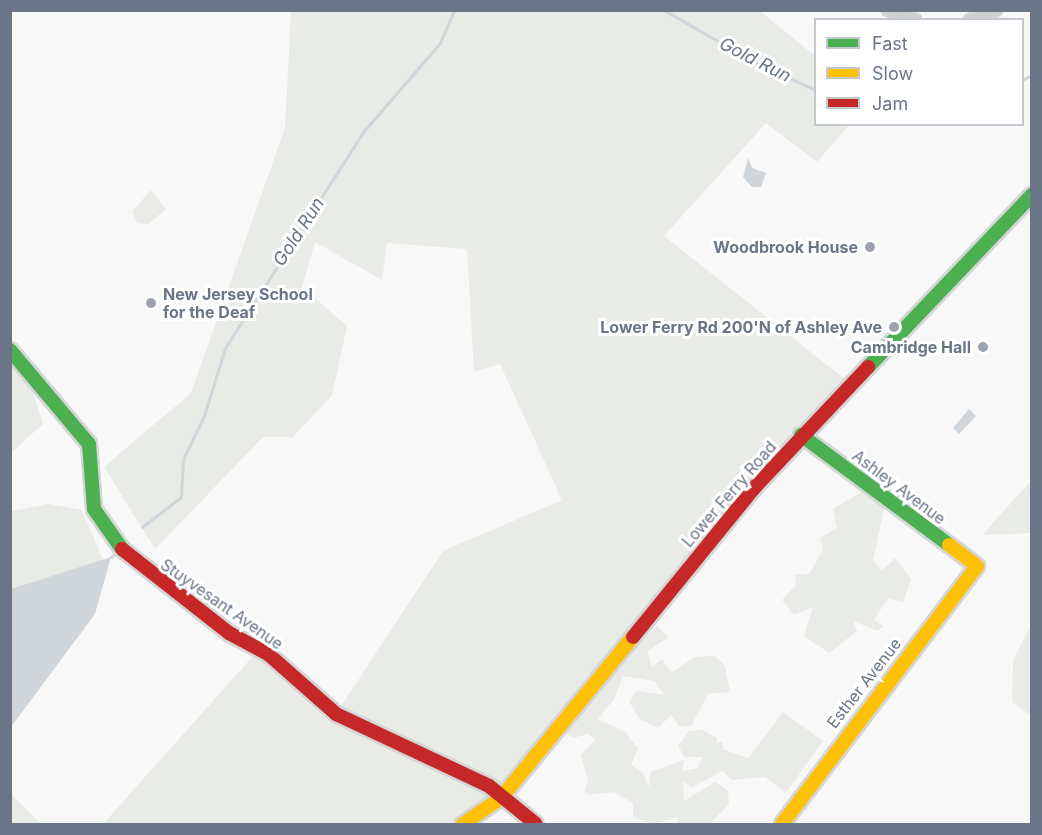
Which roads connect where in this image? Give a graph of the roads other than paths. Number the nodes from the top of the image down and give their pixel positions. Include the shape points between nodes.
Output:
1 (888, 10) edge
2 (996, 10) edge
3 (910, 18) edge
4 (975, 18) edge
5 (1032, 195) edge
6 (10, 350) edge
7 (801, 435) junction
8 (977, 566) joint
9 (501, 798) junction
10 (463, 825) edge
11 (536, 825) edge
12 (782, 825) edge

1 - 3 street
2 - 4 street
5 - 7 street, Lower Ferry Road
6 - 9 street, Stuyvesant Avenue via 89,444 94,509 129,560 229,633 268,654 336,714 420,749 489,786
7 - 8 street, Ashley Avenue
7 - 9 street, Lower Ferry Road
8 - 12 street, Esther Avenue
9 - 10 street, Lower Ferry Road
9 - 11 street, Stuyvesant Avenue

